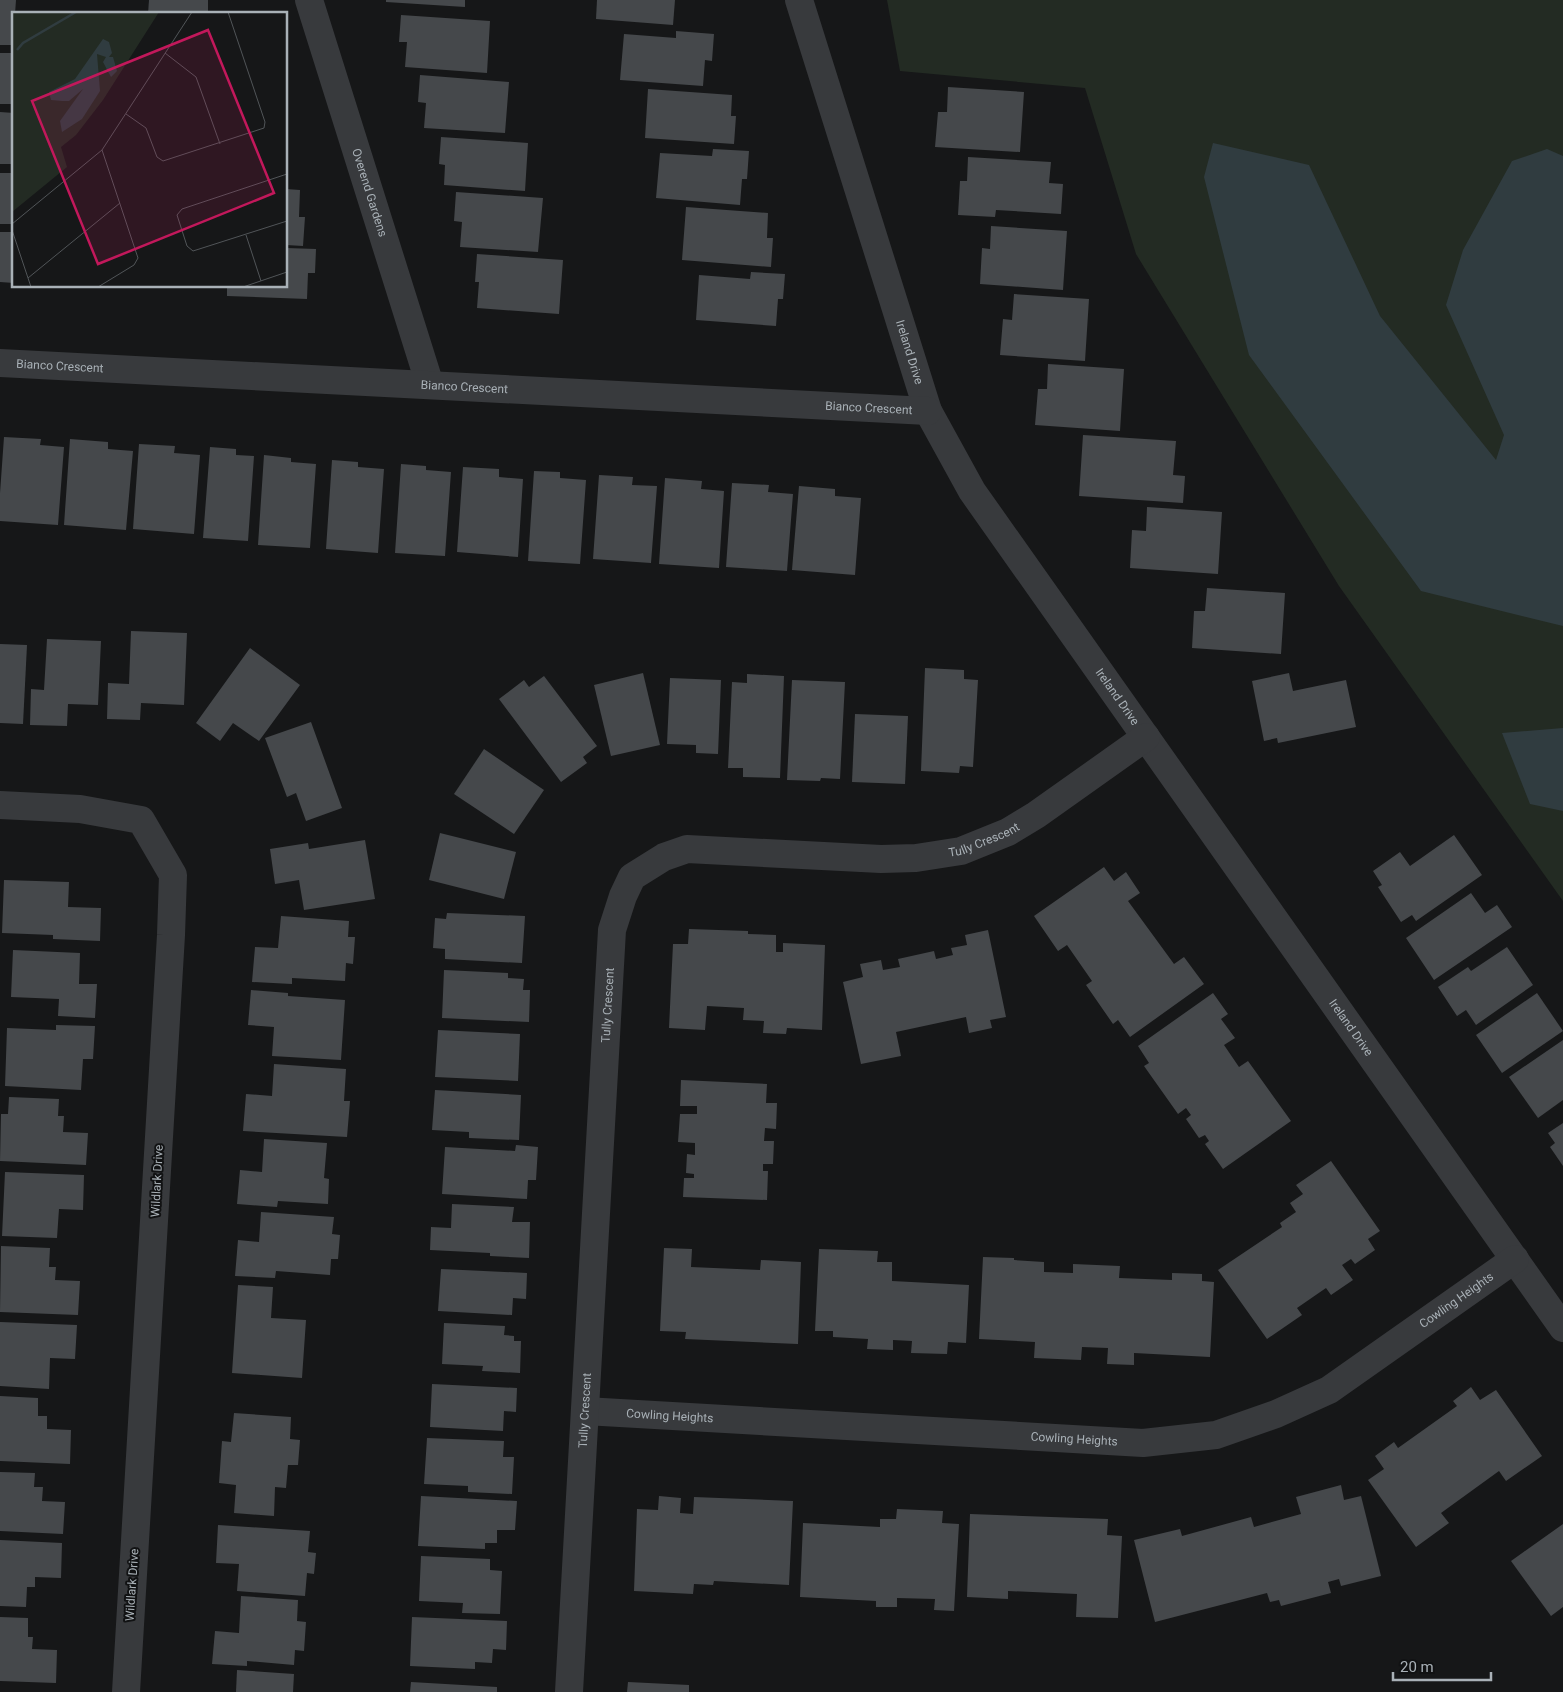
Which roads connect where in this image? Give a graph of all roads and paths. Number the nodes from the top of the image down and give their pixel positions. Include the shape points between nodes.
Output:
1 (310, 0) edge
2 (799, 0) edge
3 (0, 362) edge
4 (430, 385) junction
5 (928, 411) junction
6 (1146, 737) junction
7 (0, 805) edge
8 (1514, 1259) junction
9 (1563, 1328) edge
10 (585, 1410) junction
11 (126, 1692) edge
12 (569, 1692) edge

1 - 4 street, Overend Gardens
2 - 5 street, Ireland Drive
3 - 4 street, Bianco Crescent
4 - 5 street, Bianco Crescent
5 - 6 street, Ireland Drive via 976,498
6 - 8 street, Ireland Drive
6 - 10 street, Tully Crescent via 1036,815 1008,832 961,851 881,859 688,849 664,856 632,877 612,930
7 - 11 street, Wildlark Drive via 80,809 140,820 173,875
8 - 9 street, Ireland Drive
8 - 10 street, Cowling Heights via 1329,1390 1276,1414 1216,1435 1143,1443
10 - 12 street, Tully Crescent

